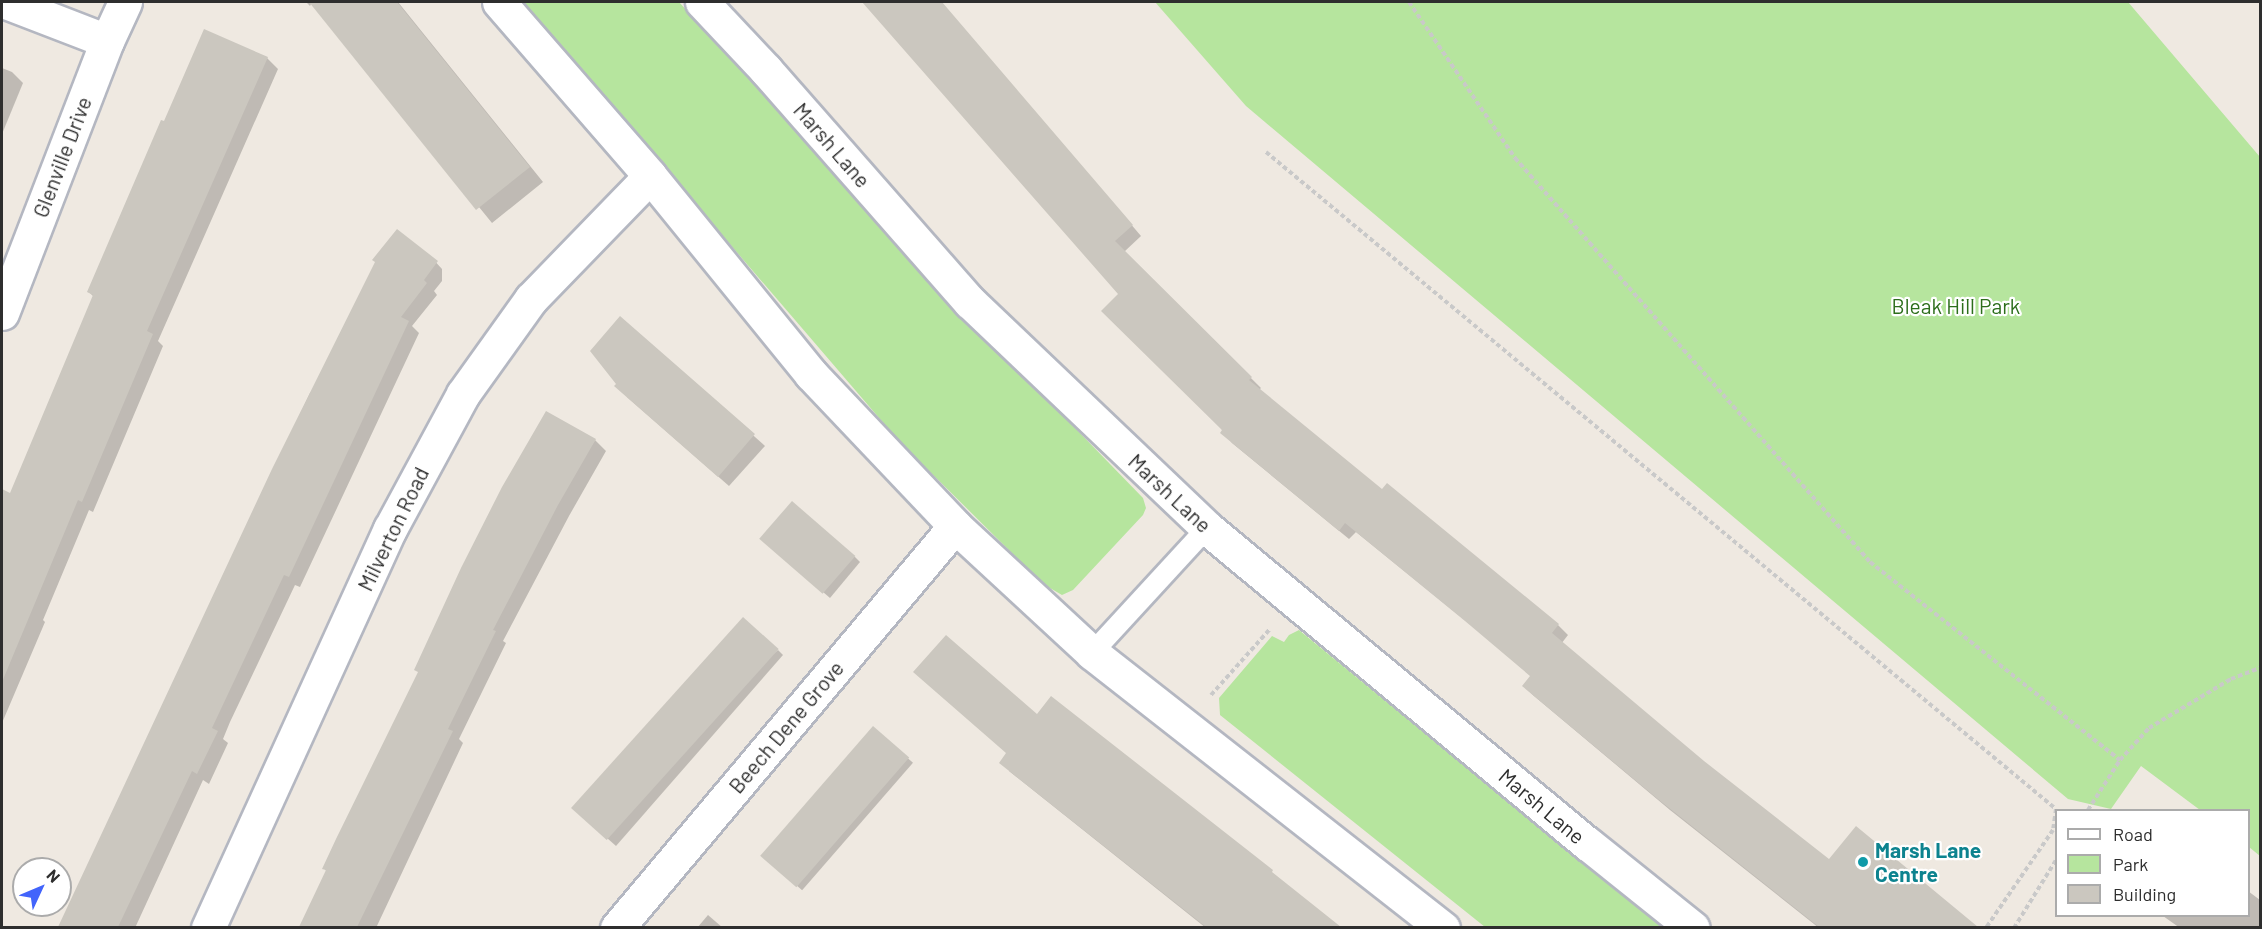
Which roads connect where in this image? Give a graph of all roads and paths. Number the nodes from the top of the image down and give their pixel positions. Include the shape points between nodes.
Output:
1 (6, 2) edge
2 (125, 2) edge
3 (499, 2) edge
4 (702, 2) edge
5 (1409, 2) edge
6 (107, 41) junction
7 (1266, 152) dead end
8 (650, 176) junction
9 (2, 313) edge
10 (954, 525) junction
11 (1207, 528) junction
12 (1294, 601) junction
13 (1092, 653) junction
14 (2260, 668) edge
15 (1185, 725) junction
16 (2120, 760) junction
17 (2056, 809) edge
18 (2089, 809) edge
19 (2055, 816) edge
20 (2055, 862) edge
21 (208, 927) edge
22 (617, 927) edge
23 (1443, 927) edge
24 (1693, 927) edge
25 (1986, 927) edge
26 (2014, 927) edge

1 - 6 main road
2 - 6 main road, Glenville Drive
3 - 8 main road
4 - 11 main road, Marsh Lane via 970,302
5 - 16 path via 1515,158 1870,562
6 - 9 main road, Glenville Drive
7 - 17 path
8 - 10 main road via 811,374
8 - 21 main road, Milverton Road via 531,299 463,394 390,529
10 - 13 main road
10 - 22 main road, Beech Dene Grove
11 - 12 main road, Marsh Lane
11 - 13 lane
12 - 15 path
12 - 24 main road, Marsh Lane
13 - 15 main road
14 - 16 path via 2231,679 2149,728
15 - 23 main road
16 - 18 path
19 - 25 path via 2053,830
20 - 26 path

